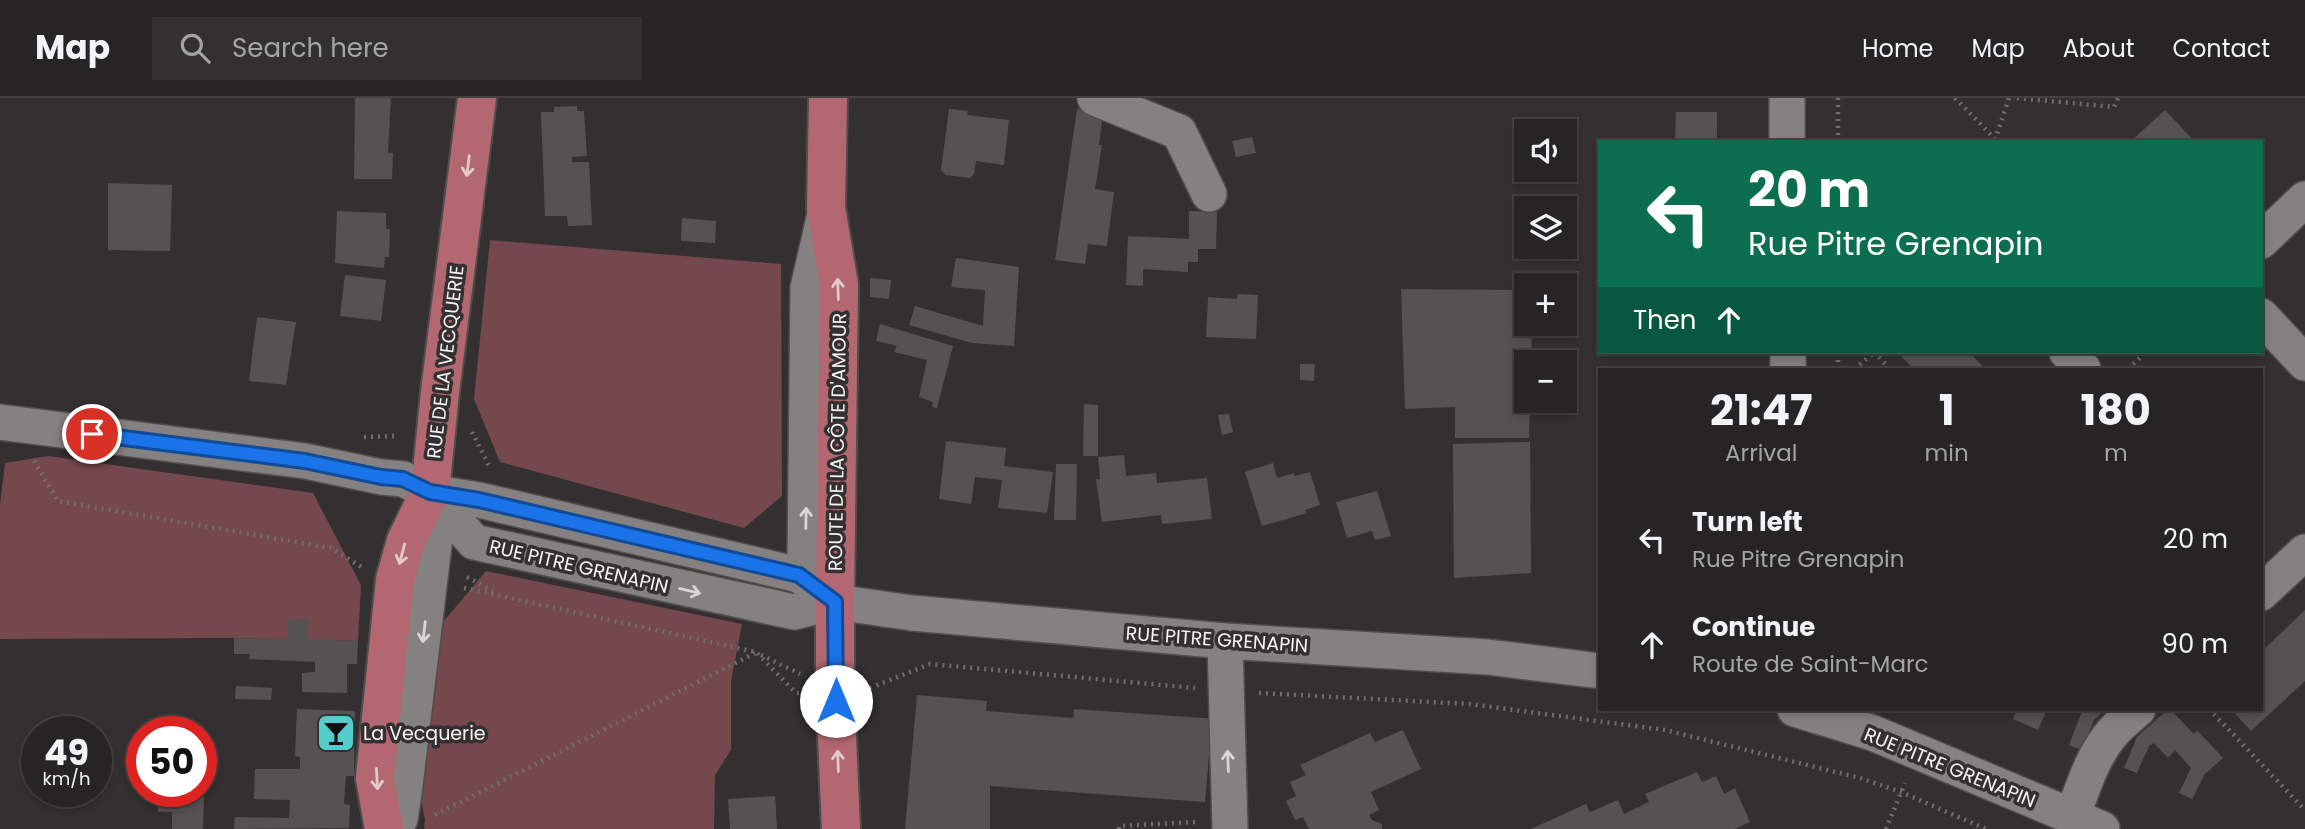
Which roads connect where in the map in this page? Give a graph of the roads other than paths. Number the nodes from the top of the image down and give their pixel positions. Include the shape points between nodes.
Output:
1 (477, 98) edge
2 (828, 98) edge
3 (1095, 98) edge
4 (1787, 98) edge
5 (1787, 140) edge
6 (1209, 194) dead end
7 (2305, 198) edge
8 (2263, 239) edge
9 (2263, 318) edge
10 (2069, 354) edge
11 (2305, 363) edge
12 (2082, 368) edge
13 (6, 423) edge
14 (430, 492) junction
15 (2305, 552) edge
16 (2267, 576) edge
17 (835, 602) junction
18 (1225, 641) junction
19 (1598, 671) edge
20 (1802, 711) edge
21 (2136, 711) edge
22 (2087, 823) edge
23 (409, 824) edge
24 (1230, 825) edge
25 (384, 829) edge
26 (841, 829) edge

1 -> 14 main road, RUE DE LA VECQUERIE
17 -> 2 main road, ROUTE DE LA CÔTE D'AMOUR via 839,285 826,208
3 - 6 street via 1179,132
4 - 5 street
7 - 8 street
9 - 11 street
10 - 12 street
13 - 14 street via 305,461 403,479
14 - 17 street, RUE PITRE GRENAPIN via 474,542 794,612
14 -> 23 street via 434,551 400,819
14 -> 25 main road, RUE DE LA VECQUERIE via 405,541 395,580 375,778
15 - 16 street
17 - 18 street, RUE PITRE GRENAPIN
26 -> 17 main road, ROUTE DE LA CÔTE D'AMOUR
18 - 19 street, RUE PITRE GRENAPIN via 1488,657
24 -> 18 street
20 - 22 street, RUE PITRE GRENAPIN via 1873,733
21 - 22 street via 2113,732 2091,765

